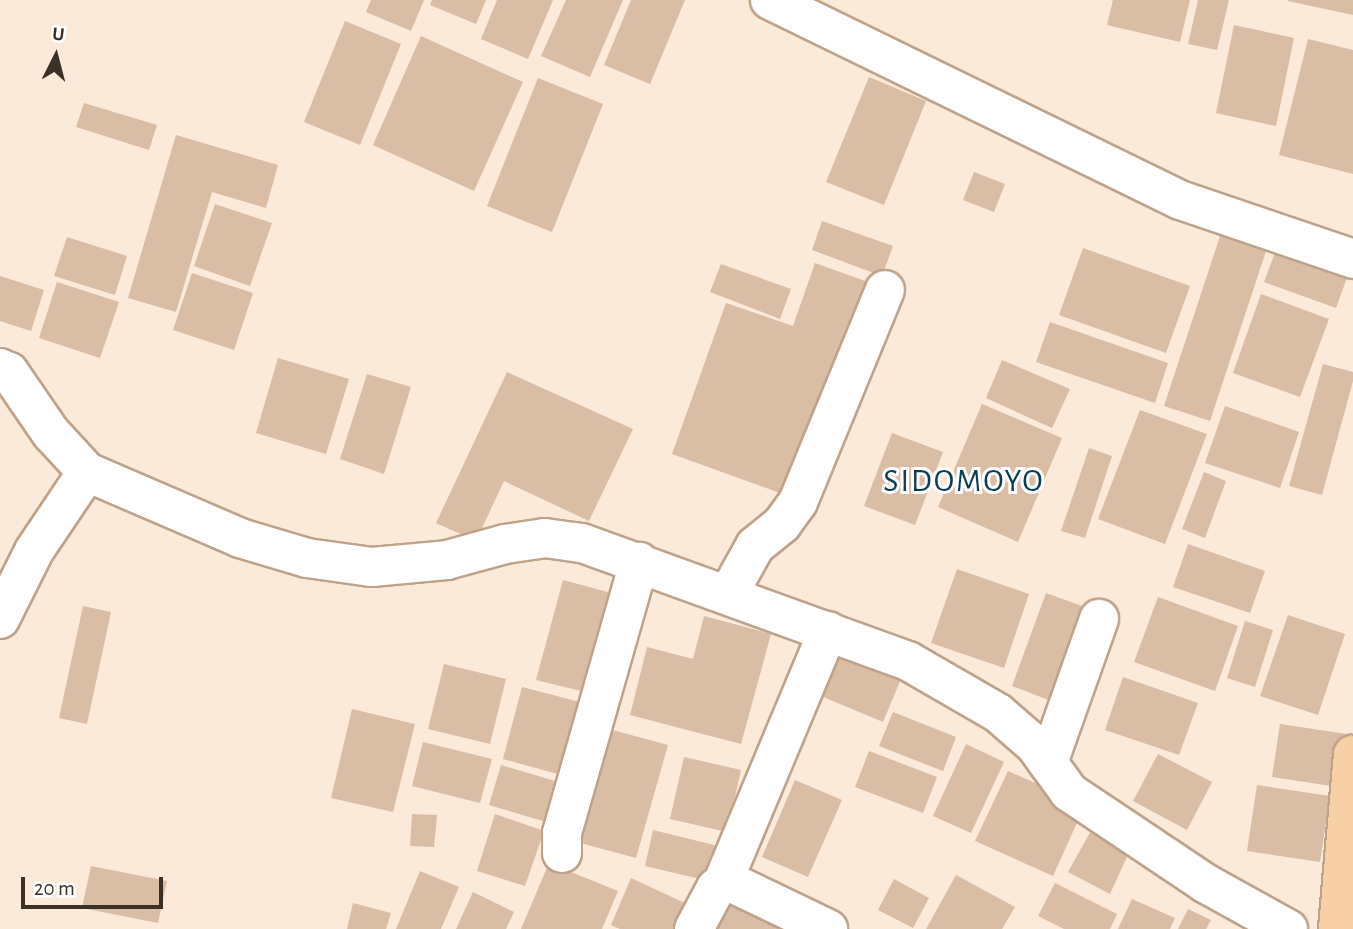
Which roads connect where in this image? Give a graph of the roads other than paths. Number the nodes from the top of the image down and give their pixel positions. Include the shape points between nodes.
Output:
1 (770, 0) edge
2 (1353, 258) edge
3 (885, 290) dead end
4 (0, 368) edge
5 (87, 472) junction
6 (639, 562) junction
7 (729, 593) junction
8 (0, 619) edge
9 (1099, 619) dead end
10 (828, 631) junction
11 (1353, 755) edge
12 (1048, 763) junction
13 (562, 853) dead end
14 (723, 882) junction
15 (694, 929) edge
16 (828, 929) edge
17 (1287, 929) edge
18 (1338, 929) edge

1 - 2 street via 1180,200
3 - 7 street via 798,502 782,524 755,545
4 - 5 street via 9,372 51,433
5 - 6 street via 240,538 307,558 372,567 447,559 545,538 582,543
5 - 8 street via 34,551
6 - 7 street
6 - 13 street via 562,833
7 - 10 street
9 - 12 street
10 - 12 street via 908,661 998,713
10 - 14 street
11 - 18 main road
12 - 17 street via 1069,792 1205,883
14 - 15 street
14 - 16 street

